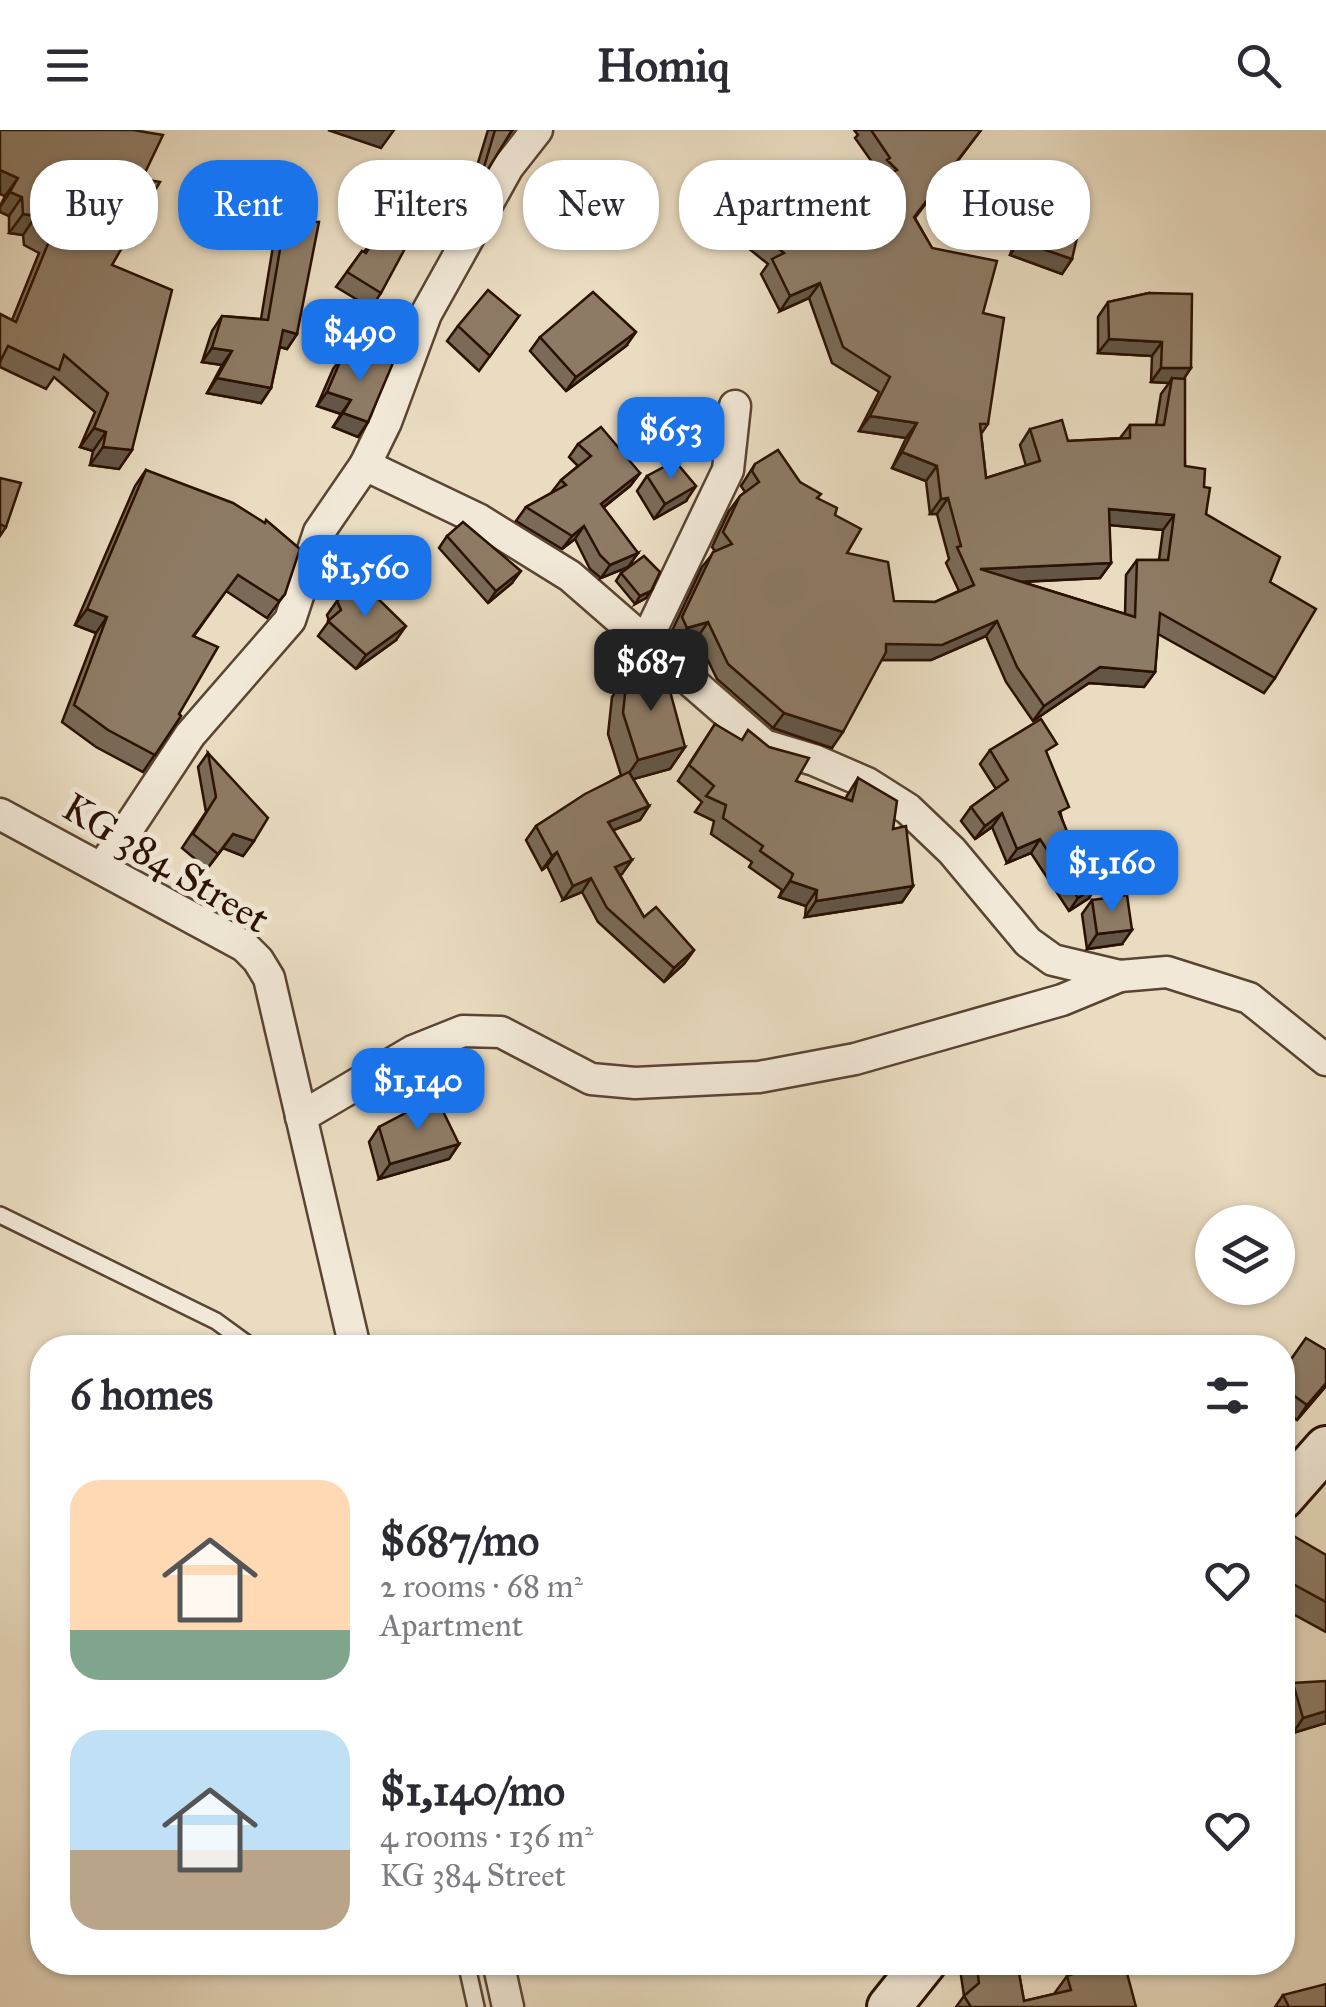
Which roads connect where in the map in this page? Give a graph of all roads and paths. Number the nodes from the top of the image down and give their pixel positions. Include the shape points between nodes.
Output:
1 (537, 130) edge
2 (736, 406) dead end
3 (365, 465) junction
4 (646, 641) junction
5 (0, 814) edge
6 (102, 868) junction
7 (1120, 976) junction
8 (1326, 1060) edge
9 (301, 1118) junction
10 (0, 1215) edge
11 (235, 1335) edge
12 (351, 1335) edge
13 (1326, 1448) edge
14 (1295, 1483) edge
15 (469, 1975) edge
16 (501, 1975) edge
17 (915, 1975) edge
18 (476, 2007) edge
19 (508, 2007) edge
20 (889, 2007) edge

1 - 3 street via 508,166 426,314
2 - 4 street via 728,470
3 - 4 street via 478,519 570,576
3 - 6 street via 319,532 290,620 190,735
4 - 7 street via 764,745 867,783 908,809 1040,951
5 - 6 street, KG 384 Street
6 - 9 street, KG 384 Street via 258,960 269,978
7 - 8 street via 1167,972 1250,998
7 - 9 street via 1062,1000 856,1058 759,1077 590,1079 501,1032 462,1031
9 - 12 street, KG 384 Street
10 - 11 lane
13 - 14 street
15 - 18 lane
16 - 19 street
17 - 20 street

